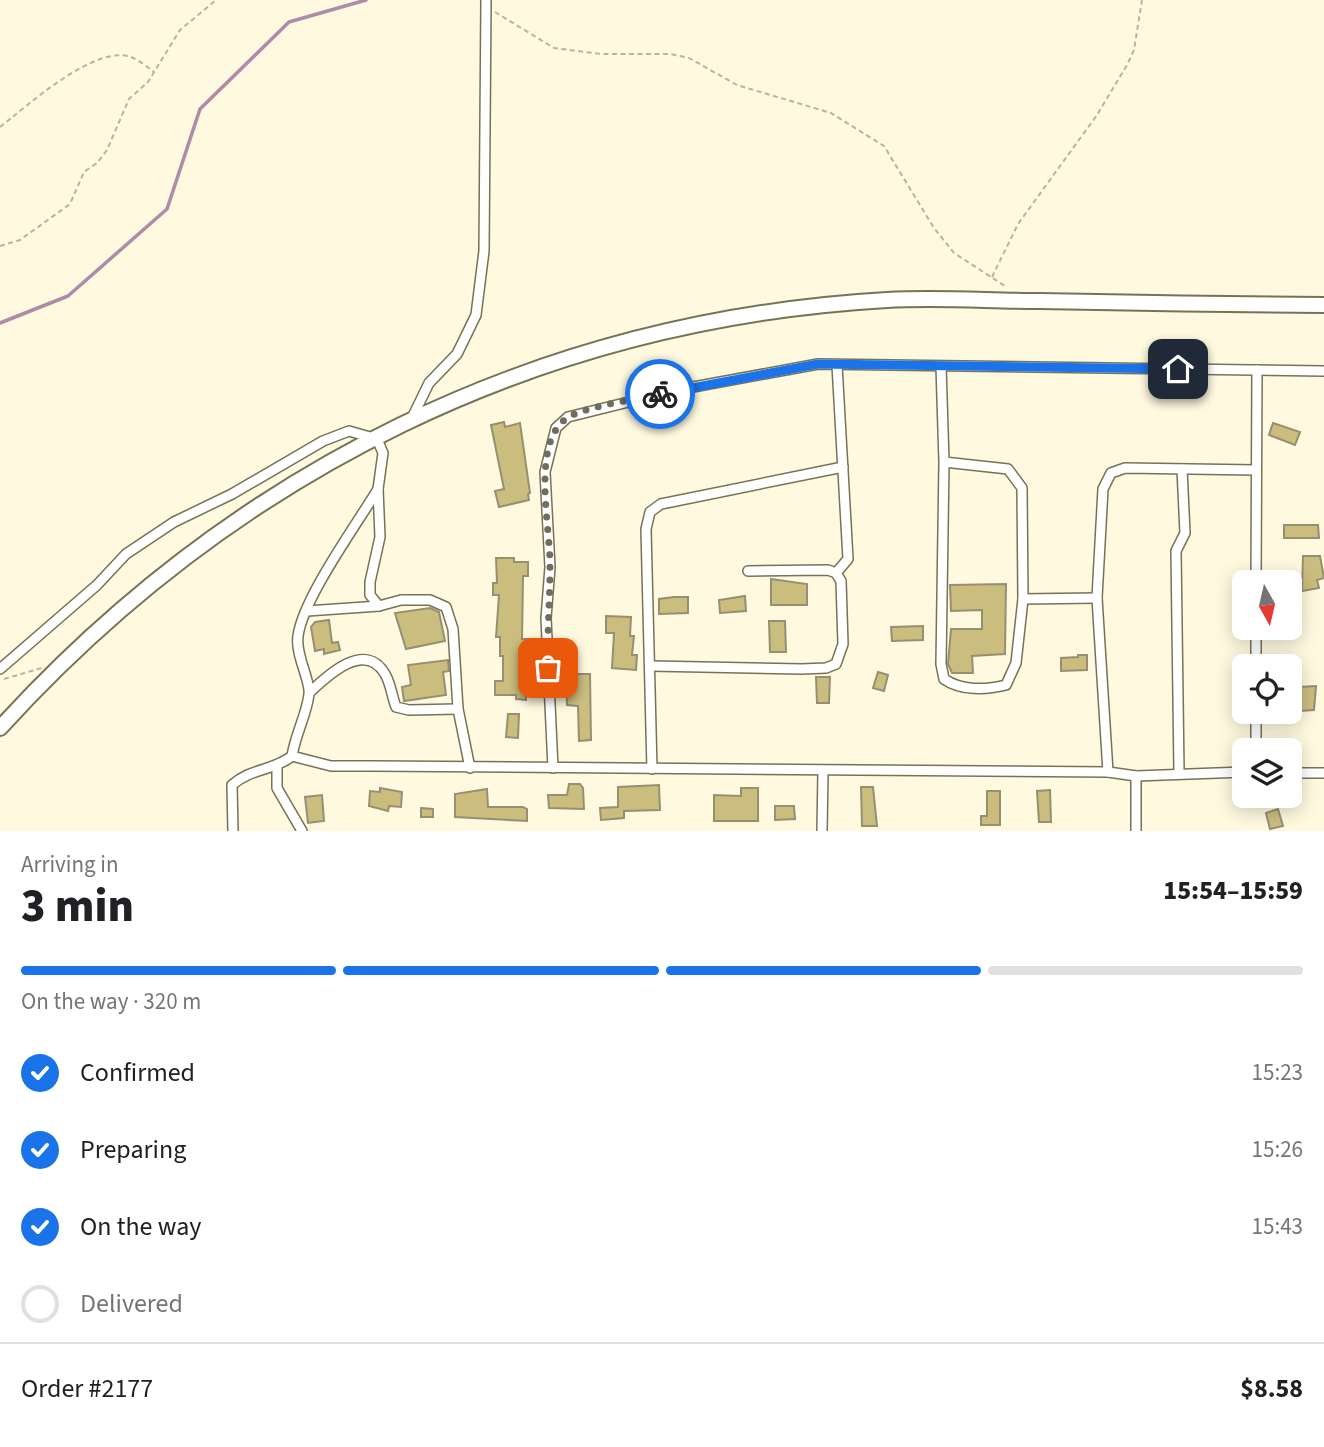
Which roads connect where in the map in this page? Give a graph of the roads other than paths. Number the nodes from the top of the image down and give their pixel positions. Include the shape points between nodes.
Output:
1 (486, 3) edge
2 (1324, 305) edge
3 (837, 365) junction
4 (941, 366) junction
5 (1257, 370) junction
6 (1324, 371) edge
7 (411, 420) junction
8 (377, 439) junction
9 (944, 462) junction
10 (843, 467) junction
11 (1182, 469) junction
12 (1256, 470) junction
13 (378, 489) junction
14 (1256, 570) edge
15 (748, 571) dead end
16 (836, 573) junction
17 (1097, 598) junction
18 (1023, 599) junction
19 (379, 606) junction
20 (307, 611) junction
21 (651, 666) junction
22 (0, 668) edge
23 (310, 692) junction
24 (458, 709) junction
25 (0, 727) edge
26 (292, 756) junction
27 (277, 767) junction
28 (470, 768) junction
29 (553, 768) junction
30 (652, 769) junction
31 (823, 771) junction
32 (1108, 772) junction
33 (1179, 772) junction
34 (1232, 772) edge
35 (1302, 773) edge
36 (1324, 774) edge
37 (1136, 776) junction
38 (233, 831) edge
39 (302, 831) edge
40 (822, 831) edge
41 (1136, 831) edge

1 - 7 street via 484,251 476,315 457,354 429,383
2 - 7 main road via 890,300 733,317 573,356
3 - 4 street
3 - 10 street
3 - 29 street via 818,364 677,390 568,417 556,428 545,472
4 - 5 street
4 - 9 street
5 - 6 street
5 - 12 street
7 - 8 main road
8 - 13 street via 383,453
8 - 22 street via 349,431 323,441 174,522 126,554 97,585
8 - 25 main road via 312,471 236,518 53,670
9 - 18 street via 1008,470 1018,479 1022,488
9 - 18 street via 944,679 954,686 991,689 1006,685 1016,663
10 - 16 street via 848,558
10 - 21 street via 661,504 650,512 646,529
11 - 12 street
11 - 17 street via 1125,468 1111,473 1103,489
11 - 33 street via 1185,533 1176,551
12 - 14 street
13 - 19 street via 380,537 370,596
13 - 20 street via 314,592
15 - 16 street
16 - 21 street via 841,581 843,644 836,664 802,670
17 - 18 street
17 - 32 street
19 - 20 street
19 - 24 street via 430,600 446,607 453,629
20 - 23 street via 298,636 301,669
21 - 30 street
23 - 24 street via 347,662 367,661 387,677 396,707
23 - 26 street
24 - 28 street
26 - 27 street
26 - 28 street via 331,766
27 - 38 street via 256,769 232,785
27 - 39 street via 277,788
28 - 29 street
29 - 30 street
30 - 31 street
31 - 32 street
31 - 40 street
32 - 37 street
33 - 34 street
33 - 37 street
35 - 36 street
37 - 41 street

